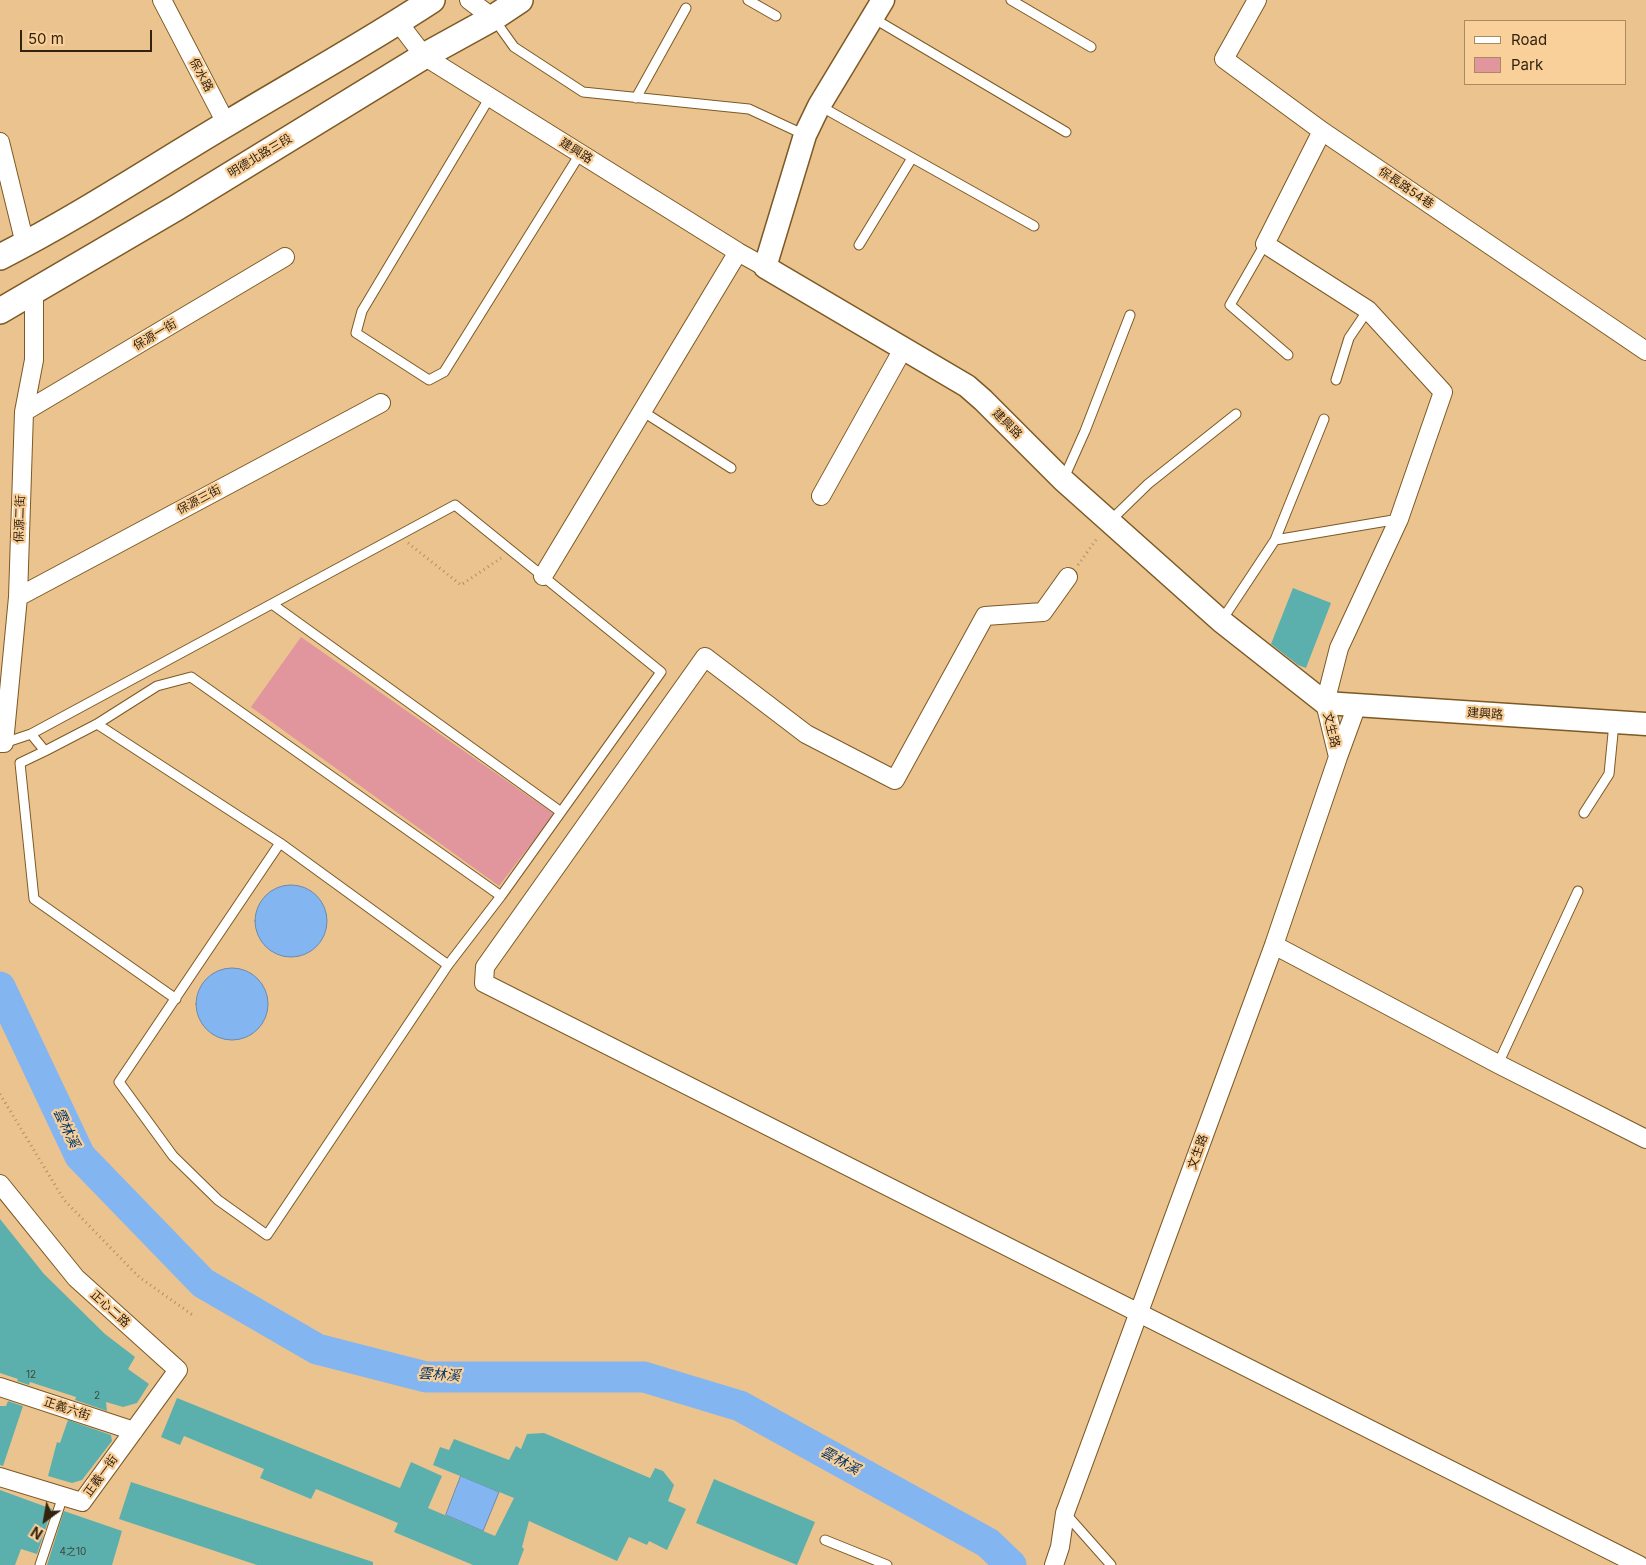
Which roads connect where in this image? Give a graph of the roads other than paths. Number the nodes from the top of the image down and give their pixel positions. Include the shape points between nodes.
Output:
1 (162, 0) edge
2 (432, 0) edge
3 (469, 0) edge
4 (520, 0) edge
5 (748, 0) edge
6 (1011, 0) edge
7 (1257, 0) edge
8 (686, 8) dead end
9 (878, 9) edge
10 (776, 16) dead end
11 (492, 18) junction
12 (398, 22) junction
13 (1091, 47) dead end
14 (424, 56) junction
15 (490, 97) junction
16 (636, 98) junction
17 (820, 106) junction
18 (226, 124) junction
19 (1322, 131) junction
20 (1066, 132) dead end
21 (805, 135) junction
22 (0, 142) edge
23 (580, 154) junction
24 (912, 158) junction
25 (1034, 226) dead end
26 (25, 244) junction
27 (1265, 244) junction
28 (859, 245) dead end
29 (738, 252) junction
30 (1, 257) edge
31 (285, 258) dead end
32 (765, 267) junction
33 (34, 292) junction
34 (1368, 310) junction
35 (0, 311) edge
36 (1130, 315) dead end
37 (903, 349) junction
38 (1646, 351) edge
39 (1288, 355) dead end
40 (1336, 380) dead end
41 (381, 403) dead end
42 (642, 411) junction
43 (24, 412) junction
44 (1236, 414) dead end
45 (1324, 419) dead end
46 (731, 468) dead end
47 (1063, 480) junction
48 (820, 496) dead end
49 (1399, 519) junction
50 (1110, 521) junction
51 (1275, 540) junction
52 (543, 576) junction
53 (1068, 577) road end
54 (18, 597) junction
55 (272, 604) junction
56 (1221, 621) junction
57 (1325, 703) junction
58 (1357, 705) junction
59 (1614, 722) junction
60 (97, 724) junction
61 (1646, 724) edge
62 (31, 734) junction
63 (2, 743) edge
64 (45, 752) junction
65 (1338, 757) junction
66 (561, 812) junction
67 (1584, 813) dead end
68 (280, 843) junction
69 (1578, 891) dead end
70 (501, 896) junction
71 (1274, 945) junction
72 (448, 965) junction
73 (176, 999) junction
74 (1498, 1064) junction
75 (1646, 1139) edge
76 (0, 1184) edge
77 (1140, 1314) junction
78 (0, 1387) edge
79 (134, 1430) junction
80 (0, 1477) edge
81 (64, 1496) junction
82 (1066, 1513) junction
83 (825, 1540) dead end
84 (40, 1565) edge
85 (887, 1565) edge
86 (1054, 1565) edge
87 (1110, 1565) edge
88 (1639, 1565) edge

1 - 18 street, 保水路
2 - 12 main road
3 - 11 street
4 - 11 main road, 明德北路三段
5 - 10 lane
6 - 13 lane
7 - 19 street, 保長路54巷 via 1224,59
8 - 16 lane
9 - 17 street
9 - 20 lane
11 - 14 main road, 明德北路三段
11 - 16 lane via 514,47 584,92
12 - 14 street, 建興路
12 - 18 main road
14 - 15 street, 建興路
14 - 33 main road, 明德北路三段
15 - 23 street, 建興路
15 - 23 lane via 362,311 356,333 429,380 444,372
16 - 21 lane via 749,109
17 - 21 street
17 - 24 lane
18 - 26 main road
19 - 27 street
19 - 38 street, 保長路54巷
21 - 32 street
22 - 26 street
23 - 29 street, 建興路
24 - 25 lane
24 - 28 lane
26 - 30 main road
27 - 34 street
27 - 39 lane via 1230,305
29 - 32 street, 建興路
29 - 42 street
31 - 43 street, 保源一街
32 - 37 street, 建興路
33 - 35 main road, 明德北路三段
33 - 43 street, 保源二街 via 34,360
34 - 40 lane via 1349,338
34 - 49 street via 1443,392
36 - 47 lane
37 - 47 street, 建興路 via 967,386
37 - 48 street
41 - 54 street, 保源三街
42 - 46 lane
42 - 52 street
43 - 54 street, 保源二街
44 - 50 lane via 1148,484
45 - 51 lane
47 - 50 street, 建興路
49 - 51 lane
49 - 57 street via 1339,648
50 - 56 street, 建興路
51 - 56 lane
52 - 55 lane via 455,505
52 - 66 lane via 661,672
53 - 77 street via 1043,612 985,616 894,780 806,734 705,657 485,967 484,983
54 - 63 street, 保源二街
55 - 62 lane
55 - 66 lane
56 - 57 street, 建興路
57 - 58 street, 建興路
57 - 65 street, 文生路
58 - 59 street, 建興路
58 - 65 street, 文生路
59 - 61 street, 建興路
59 - 67 lane via 1610,774
60 - 64 lane
60 - 68 lane
60 - 70 lane via 157,686 191,677
62 - 63 lane
62 - 64 lane
64 - 73 lane via 20,763 34,899
65 - 71 street, 文生路
66 - 70 lane
68 - 72 lane
68 - 73 lane
69 - 74 lane
70 - 72 lane
71 - 74 street
71 - 77 street, 文生路
72 - 73 lane via 267,1235 218,1200 173,1156 119,1082
74 - 75 street
76 - 79 street, 正心二路 via 76,1278 178,1370
77 - 82 street, 文生路
77 - 88 street
78 - 79 street, 正義六街
79 - 81 street, 正義一街 via 82,1502
80 - 81 street, 正義一街
81 - 84 lane
82 - 86 street, 文生路
82 - 87 lane
83 - 85 lane

